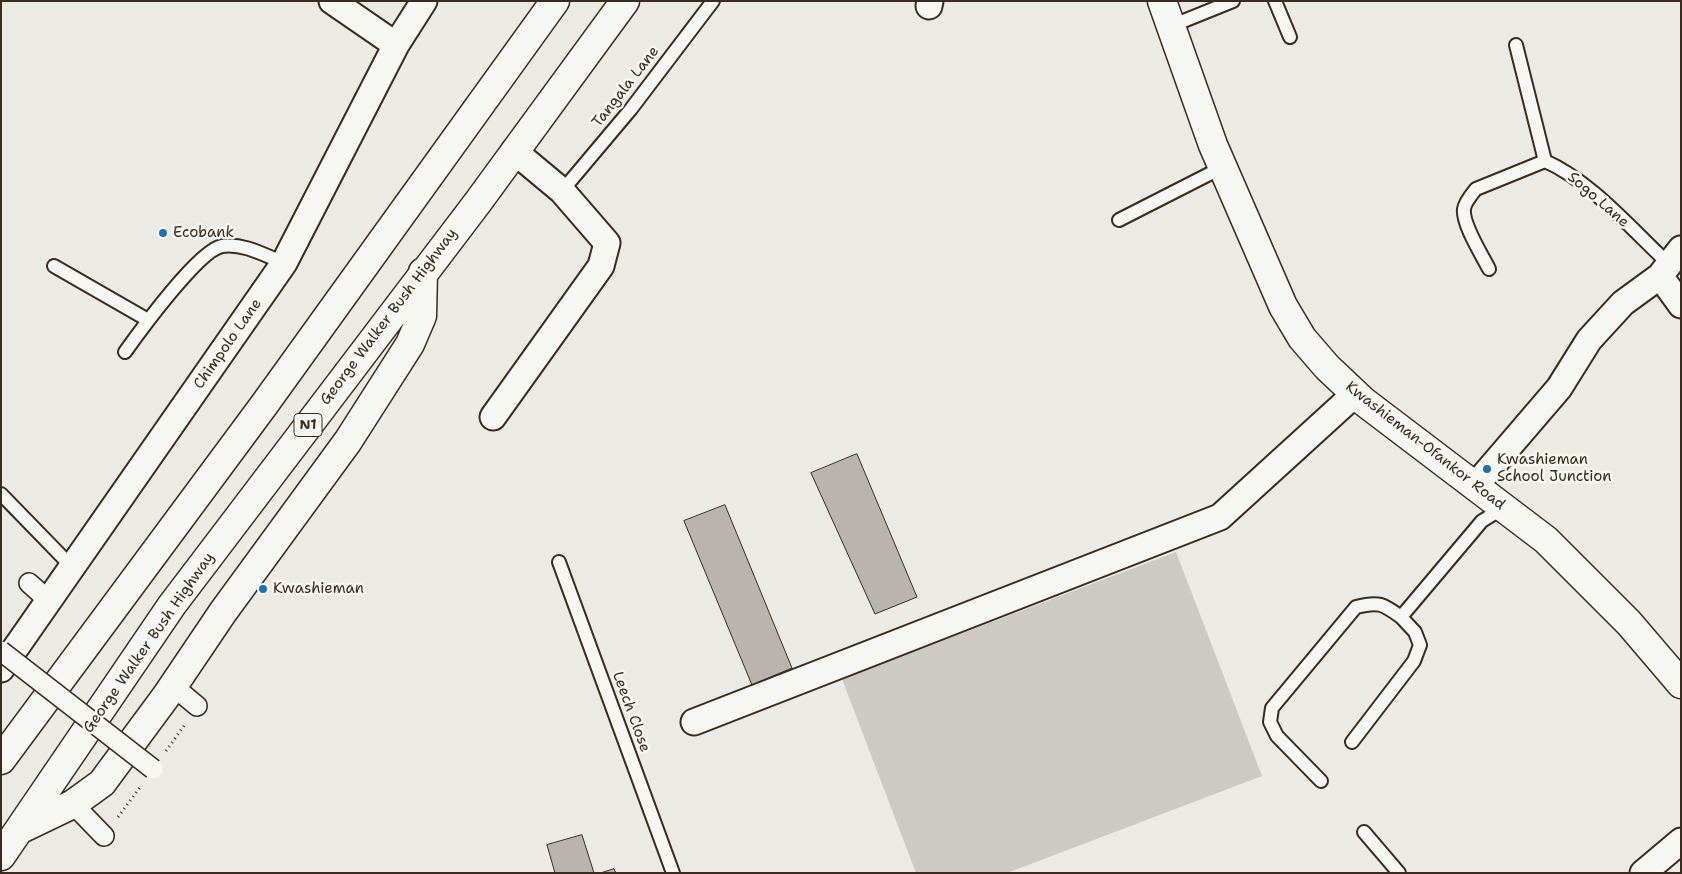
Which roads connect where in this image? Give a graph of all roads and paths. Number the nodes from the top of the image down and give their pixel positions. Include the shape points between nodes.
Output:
1 (332, 1) edge
2 (424, 1) edge
3 (554, 1) edge
4 (625, 1) edge
5 (713, 1) edge
6 (1162, 1) edge
7 (1233, 1) edge
8 (1275, 1) edge
9 (1171, 26) junction
10 (1290, 37) dead end
11 (396, 45) junction
12 (1516, 45) dead end
13 (514, 150) junction
14 (1545, 161) junction
15 (1222, 167) junction
16 (562, 191) junction
17 (1119, 220) dead end
18 (284, 263) junction
19 (1670, 263) edge
20 (54, 266) dead end
21 (1489, 269) dead end
22 (423, 272) junction
23 (1681, 305) edge
24 (148, 320) junction
25 (125, 352) dead end
26 (1355, 394) junction
27 (493, 418) dead end
28 (1474, 486) junction
29 (1, 494) edge
30 (1503, 508) junction
31 (559, 562) dead end
32 (73, 568) junction
33 (29, 583) dead end
34 (50, 601) junction
35 (1401, 617) junction
36 (1, 651) edge
37 (1, 669) edge
38 (1681, 684) edge
39 (173, 686) junction
40 (197, 706) dead end
41 (694, 722) dead end
42 (1352, 742) dead end
43 (1, 760) edge
44 (153, 769) dead end
45 (1321, 781) dead end
46 (73, 804) junction
47 (21, 829) junction
48 (1364, 832) dead end
49 (104, 836) dead end
50 (1681, 841) edge
51 (1, 856) edge
52 (673, 873) edge
53 (1399, 873) edge
54 (1643, 873) edge

1 - 11 street
2 - 11 street, Chimpolo Lane
3 - 43 main road via 264,405
4 - 13 main road, George Walker Bush Highway / N1
5 - 16 lane, Tangala Lane via 631,109
6 - 9 main road, Kwashieman-Ofankor Road
7 - 9 lane
8 - 10 lane
9 - 15 main road, Kwashieman-Ofankor Road
11 - 18 street, Chimpolo Lane
12 - 14 lane
13 - 16 street
13 - 22 main road, George Walker Bush Highway / N1
14 - 19 lane, Sogo Lane via 1588,189
14 - 21 lane via 1476,189 1469,198 1464,210 1468,226
15 - 17 lane
15 - 26 main road, Kwashieman-Ofankor Road via 1283,306 1302,338
16 - 27 street via 608,243 602,266
18 - 24 lane via 246,247 221,246 205,255
18 - 32 street, Chimpolo Lane
19 - 23 street, Sogo Lane
19 - 28 street via 1623,303 1589,340 1558,388
20 - 24 lane
22 - 39 main road via 422,316 410,344 348,441
22 - 47 main road, George Walker Bush Highway / N1 via 172,605
24 - 25 lane
26 - 28 main road, Kwashieman-Ofankor Road
26 - 41 street via 1220,517
28 - 30 main road, Kwashieman-Ofankor Road
29 - 32 lane
30 - 35 lane via 1482,521
30 - 38 main road, Kwashieman-Ofankor Road via 1546,540 1629,623
31 - 52 lane, Leech Close
32 - 34 street, Chimpolo Lane
33 - 34 street
34 - 37 street, Chimpolo Lane
35 - 42 lane via 1415,632 1420,646 1414,661
35 - 45 lane via 1383,604 1356,607 1272,708 1270,722 1276,736
36 - 44 street, bridge
39 - 40 street
39 - 46 main road via 102,783
46 - 47 main road
46 - 49 street
47 - 51 main road, George Walker Bush Highway / N1
48 - 53 lane
50 - 54 street

